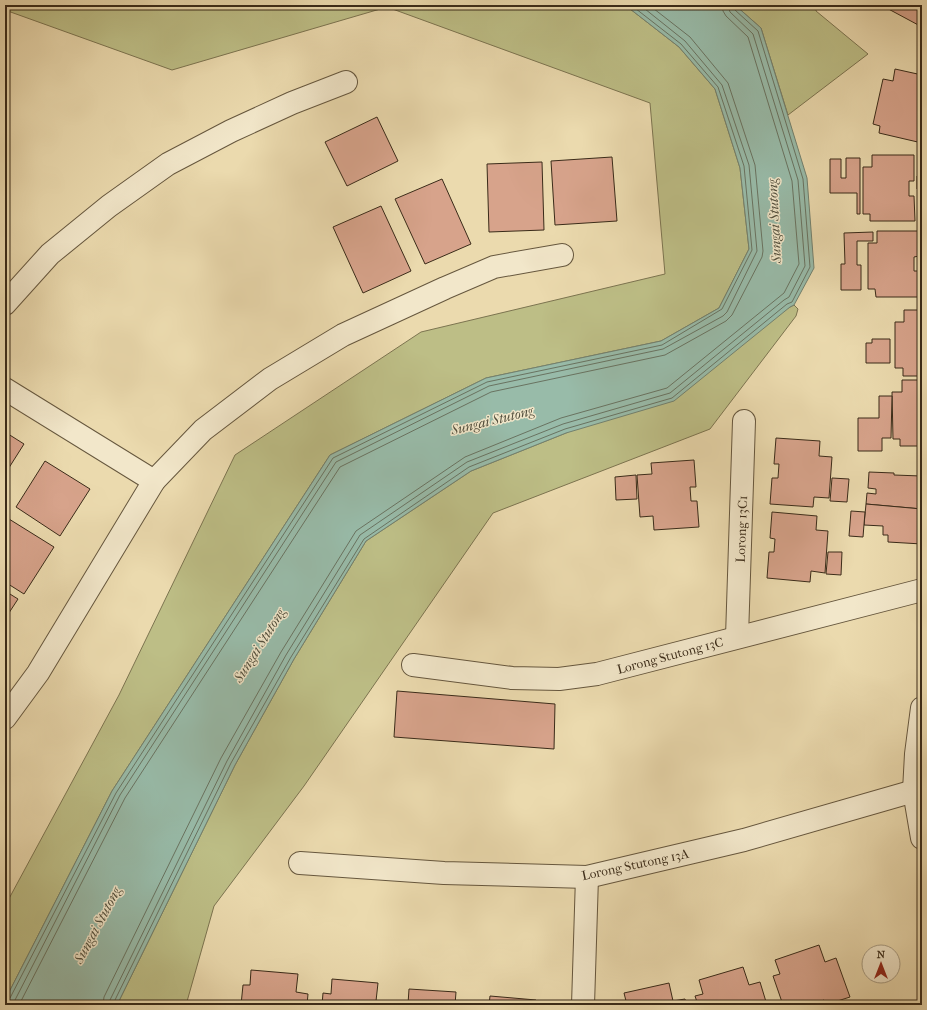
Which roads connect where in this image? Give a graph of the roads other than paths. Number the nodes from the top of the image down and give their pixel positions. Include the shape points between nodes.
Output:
1 (346, 82) dead end
2 (562, 254) dead end
3 (5, 304) edge
4 (5, 389) edge
5 (744, 421) dead end
6 (154, 481) junction
7 (922, 590) edge
8 (737, 637) junction
9 (413, 665) dead end
10 (922, 708) edge
11 (5, 718) edge
12 (914, 791) junction
13 (922, 838) edge
14 (300, 863) dead end
15 (587, 876) junction
16 (583, 1005) edge

1 - 3 street via 292,102 168,164 109,206 50,254
2 - 6 street via 494,267 343,335 270,379 203,430
4 - 6 street
5 - 8 street, Lorong 13C1
6 - 11 street via 38,673
7 - 8 street, Lorong Stutong 13C
8 - 9 street, Lorong Stutong 13C via 597,674 559,679 512,678
10 - 12 street
12 - 13 street
12 - 15 street, Lorong Stutong 13A via 744,840
14 - 15 street, Lorong Stutong 13A via 444,873
15 - 16 street

